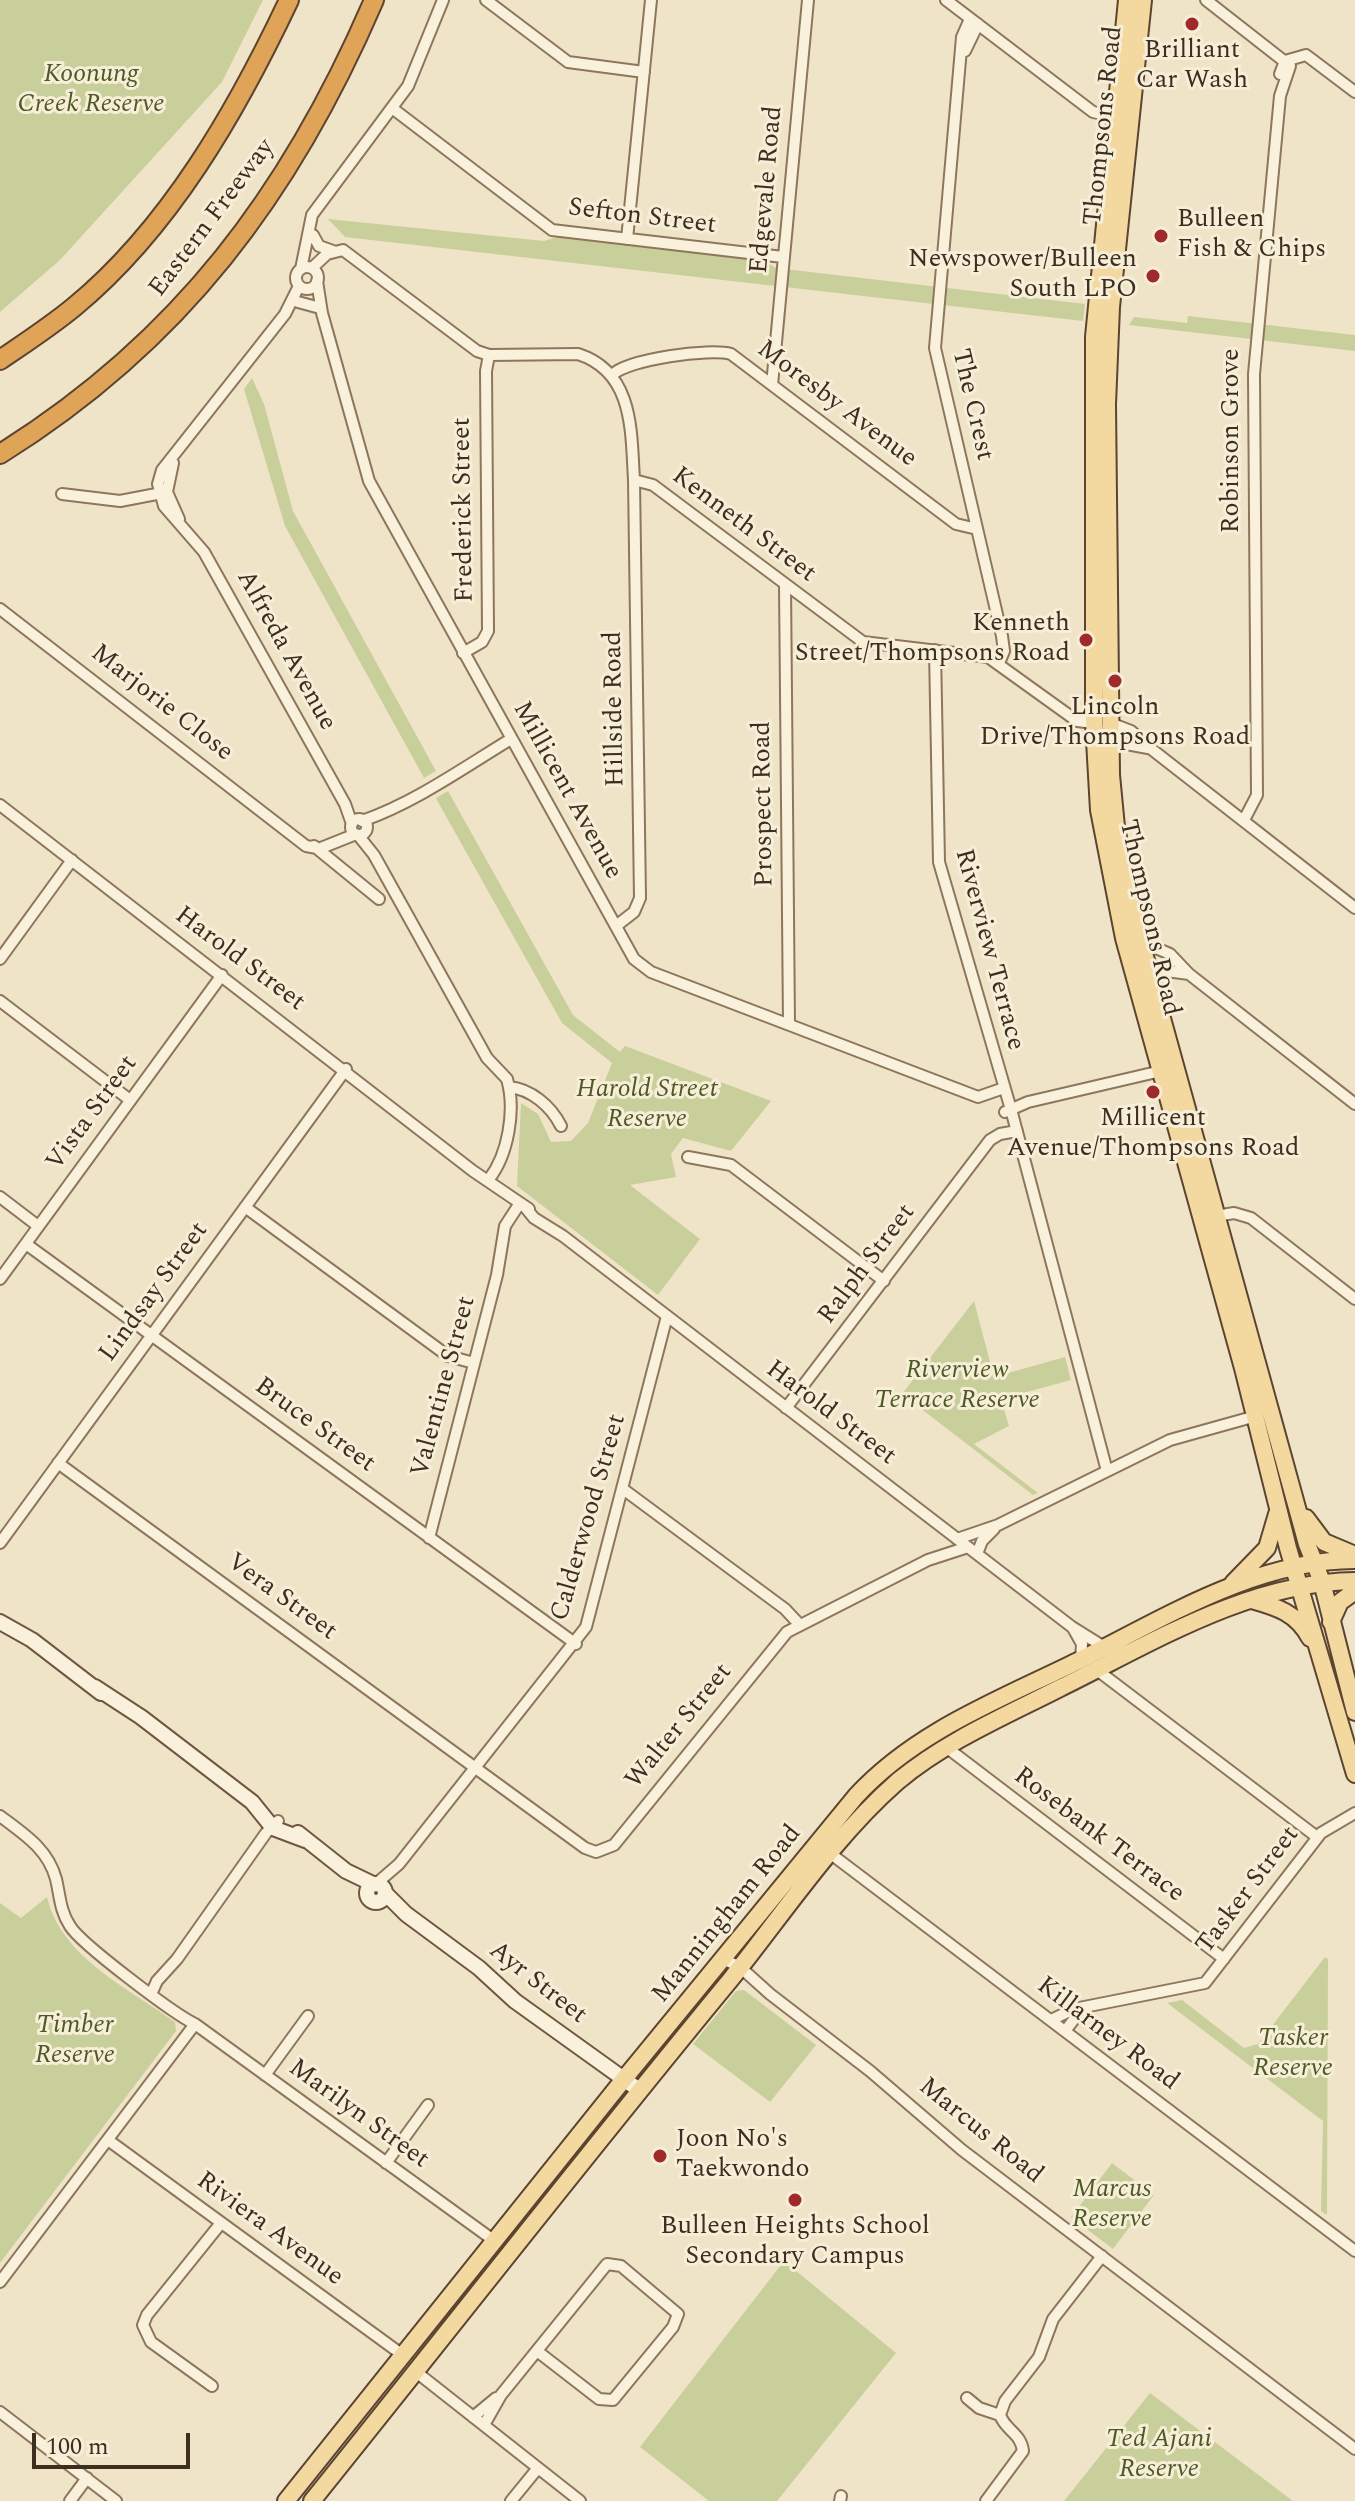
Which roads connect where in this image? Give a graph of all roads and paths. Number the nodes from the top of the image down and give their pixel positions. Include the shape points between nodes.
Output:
1 (289, 0) edge
2 (374, 0) edge
3 (443, 0) edge
4 (486, 0) edge
5 (651, 0) edge
6 (808, 0) edge
7 (946, 0) edge
8 (1127, 0) edge
9 (1143, 0) edge
10 (1206, 0) edge
11 (974, 21) junction
12 (1288, 64) junction
13 (644, 72) junction
14 (1355, 92) edge
15 (392, 108) junction
16 (1122, 118) junction
17 (319, 205) junction
18 (313, 235) junction
19 (627, 239) junction
20 (333, 251) junction
21 (783, 257) junction
22 (358, 262) junction
23 (309, 278) junction
24 (298, 302) junction
25 (321, 310) junction
26 (285, 314) junction
27 (489, 355) junction
28 (0, 360) edge
29 (612, 375) junction
30 (772, 385) junction
31 (0, 454) edge
32 (634, 480) junction
33 (163, 493) junction
34 (62, 494) dead end
35 (977, 529) junction
36 (785, 585) junction
37 (0, 609) edge
38 (935, 650) junction
39 (463, 653) junction
40 (999, 663) junction
41 (1102, 723) junction
42 (1110, 741) junction
43 (513, 742) junction
44 (1150, 748) junction
45 (0, 805) edge
46 (1241, 818) junction
47 (359, 827) junction
48 (319, 848) junction
49 (72, 860) junction
50 (379, 899) dead end
51 (1355, 908) edge
52 (616, 926) junction
53 (1142, 947) junction
54 (0, 959) edge
55 (1131, 962) junction
56 (1149, 970) junction
57 (1189, 974) junction
58 (222, 975) junction
59 (0, 1001) edge
60 (789, 1023) junction
61 (1165, 1066) junction
62 (346, 1069) junction
63 (509, 1087) junction
64 (1001, 1090) junction
65 (130, 1100) junction
66 (1355, 1104) edge
67 (1009, 1111) junction
68 (561, 1126) dead end
69 (1013, 1133) junction
70 (688, 1157) dead end
71 (489, 1180) junction
72 (0, 1197) edge
73 (520, 1203) junction
74 (245, 1207) junction
75 (1209, 1218) junction
76 (38, 1226) junction
77 (26, 1244) junction
78 (0, 1279) edge
79 (884, 1281) junction
80 (1355, 1299) edge
81 (667, 1316) junction
82 (152, 1335) junction
83 (474, 1363) junction
84 (786, 1408) junction
85 (1256, 1416) junction
86 (58, 1463) junction
87 (1107, 1471) junction
88 (623, 1489) junction
89 (1295, 1499) junction
90 (1278, 1506) junction
91 (998, 1525) junction
92 (952, 1535) junction
93 (429, 1538) junction
94 (0, 1543) edge
95 (968, 1547) junction
96 (977, 1554) junction
97 (1355, 1557) edge
98 (928, 1560) junction
99 (1314, 1562) junction
100 (1294, 1566) junction
101 (1355, 1581) edge
102 (1322, 1582) junction
103 (1300, 1587) junction
104 (1226, 1590) junction
105 (1355, 1591) edge
106 (1252, 1600) junction
107 (0, 1613) edge
108 (0, 1622) edge
109 (1331, 1622) junction
110 (799, 1624) junction
111 (1072, 1627) junction
112 (32, 1640) junction
113 (576, 1644) junction
114 (1104, 1647) junction
115 (1081, 1659) junction
116 (1321, 1661) junction
117 (1097, 1670) junction
118 (1355, 1712) edge
119 (946, 1747) junction
120 (477, 1768) junction
121 (1355, 1774) edge
122 (1355, 1813) edge
123 (0, 1816) edge
124 (275, 1825) junction
125 (1317, 1837) junction
126 (831, 1854) junction
127 (378, 1891) junction
128 (723, 1959) junction
129 (1224, 1959) junction
130 (735, 1973) junction
131 (152, 1992) junction
132 (770, 1994) junction
133 (1082, 2009) junction
134 (308, 2016) dead end
135 (1051, 2020) junction
136 (195, 2024) junction
137 (1065, 2031) junction
138 (265, 2075) junction
139 (624, 2079) junction
140 (639, 2090) junction
141 (428, 2105) dead end
142 (108, 2140) junction
143 (386, 2163) junction
144 (221, 2223) junction
145 (496, 2242) junction
146 (1355, 2251) edge
147 (1102, 2256) junction
148 (0, 2282) edge
149 (537, 2351) junction
150 (404, 2356) junction
151 (415, 2371) junction
152 (212, 2386) dead end
153 (501, 2395) junction
154 (967, 2398) dead end
155 (0, 2412) edge
156 (1000, 2415) junction
157 (473, 2417) junction
158 (484, 2425) junction
159 (1355, 2449) edge
160 (538, 2468) junction
161 (87, 2478) junction
162 (70, 2501) edge
163 (116, 2501) edge
164 (286, 2501) edge
165 (312, 2501) edge
166 (511, 2501) edge
167 (580, 2501) edge
168 (986, 2501) edge

1 - 28 highway, Eastern Freeway via 218,134 159,217 75,306
2 - 31 highway, Eastern Freeway via 285,172 192,297 118,370
3 - 15 street via 412,79
4 - 13 street via 568,62
5 - 13 street
6 - 21 street, Edgevale Road
7 - 11 street
8 - 16 main road, Thompsons Road
9 - 16 main road, Thompsons Road
10 - 12 street
11 - 16 street via 1093,112
11 - 35 street, The Crest via 962,37 935,348
12 - 14 street via 1306,61 1324,68
12 - 46 street, Robinson Grove via 1280,96 1254,374 1257,801
13 - 19 street
15 - 17 street
15 - 19 street, Sefton Street via 548,228
16 - 41 main road, Thompsons Road via 1094,337
17 - 18 street
17 - 23 street via 310,222
18 - 20 street via 319,246
18 - 23 street
19 - 21 street, Sefton Street
20 - 22 street via 343,250
20 - 23 street
21 - 30 street, Edgevale Road
22 - 23 street via 334,258
22 - 27 street via 473,349
23 - 24 street
23 - 25 street, Millicent Avenue
23 - 26 street
24 - 25 street
24 - 26 street
25 - 39 street, Millicent Avenue via 369,481
26 - 33 street via 179,450
27 - 29 street via 578,354
27 - 39 street, Frederick Street via 488,631 482,642
29 - 30 street, Moresby Avenue via 629,364 717,352 736,357
29 - 32 street, Kenneth Street via 624,398
30 - 35 street, Moresby Avenue via 956,524
32 - 36 street, Kenneth Street via 653,485
32 - 52 street, Hillside Road via 640,898 634,912
33 - 34 street via 120,501
33 - 47 street, Alfreda Avenue via 204,552
35 - 40 street, The Crest via 1002,636
36 - 38 street, Kenneth Street via 863,642
36 - 60 street, Prospect Road
37 - 48 street, Marjorie Close
38 - 40 street, Kenneth Street via 983,655
38 - 64 street, Riverview Terrace via 937,850
39 - 43 street, Millicent Avenue
40 - 41 street, Kenneth Street via 1077,721
41 - 42 main road via 1102,736
41 - 44 street, Kenneth Street via 1131,731
41 - 55 main road, Thompsons Road via 1102,837
42 - 44 street
42 - 53 main road, Thompsons Road via 1118,838
43 - 47 street
43 - 52 street, Millicent Avenue
44 - 46 street, Kenneth Street
45 - 49 street, Harold Street
46 - 51 street, Kenneth Street
47 - 48 street
47 - 63 street, Alfreda Avenue via 487,1058
48 - 50 street, Marjorie Close
49 - 54 street
49 - 58 street, Harold Street
52 - 60 street, Millicent Avenue via 646,970
53 - 55 street
53 - 56 main road, Thompsons Road
53 - 57 street via 1163,950
55 - 56 street
55 - 61 main road, Thompsons Road
56 - 57 street
56 - 61 main road, Thompsons Road
57 - 66 street
58 - 62 street, Harold Street
58 - 65 street, Vista Street
59 - 65 street
60 - 64 street, Millicent Avenue via 969,1091
61 - 67 street
61 - 75 main road, Thompsons Road
62 - 71 street, Harold Street
62 - 74 street, Lindsay Street
63 - 68 street, Alfreda Avenue via 528,1092
63 - 71 street via 506,1144
64 - 67 street, Riverview Terrace
65 - 76 street, Vista Street
67 - 69 street, Riverview Terrace
69 - 79 street, Ralph Street via 984,1150
69 - 87 street, Riverview Terrace
70 - 79 street via 731,1165
71 - 73 street, Harold Street
72 - 76 street
73 - 81 street, Harold Street
73 - 83 street, Valentine Street via 507,1222
74 - 82 street, Lindsay Street
74 - 83 street via 448,1356
75 - 80 street via 1234,1213 1251,1218
75 - 85 main road, Thompsons Road
75 - 89 main road, Thompsons Road
76 - 77 street, Vista Street
77 - 78 street, Vista Street
77 - 82 street, Bruce Street
79 - 84 street, Ralph Street
81 - 84 street, Harold Street
81 - 88 street, Calderwood Street
82 - 86 street, Lindsay Street
82 - 93 street, Bruce Street
83 - 93 street, Valentine Street
84 - 92 street, Harold Street
85 - 87 street via 1177,1437
85 - 90 main road, Thompsons Road
86 - 94 street, Lindsay Street
86 - 120 street, Vera Street
87 - 91 street
88 - 110 street
88 - 113 street, Calderwood Street via 588,1622
89 - 97 main road via 1317,1535
89 - 99 main road, Thompsons Road
90 - 100 main road, Thompsons Road
90 - 104 main road via 1267,1548
91 - 92 street
91 - 96 street
92 - 95 street, Harold Street
92 - 98 street, Walter Street
93 - 113 street, Bruce Street
95 - 96 street, Harold Street
95 - 98 street, Walter Street
96 - 111 street, Harold Street
97 - 99 main road, Manningham Road
98 - 110 street, Walter Street
99 - 100 main road, Manningham Road
99 - 102 main road, Thompsons Road
100 - 103 main road, Thompsons Road
100 - 104 main road, Manningham Road
101 - 102 main road, Manningham Road
102 - 103 main road, Manningham Road
102 - 109 main road, Thompsons Road
103 - 106 main road, Manningham Road
103 - 116 main road, Thompsons Road
104 - 114 main road, Manningham Road
105 - 109 main road via 1341,1601
106 - 116 main road via 1294,1617
106 - 117 main road, Manningham Road
107 - 112 street, Ayr Street
108 - 112 street, Ayr Street
109 - 118 main road, Thompsons Road
110 - 120 street, Walter Street via 782,1637 605,1851 585,1848
111 - 114 street, Harold Street
111 - 115 street via 1082,1644
112 - 124 street, Ayr Street via 95,1687 121,1714 157,1732 268,1809
113 - 120 street, Calderwood Street
114 - 115 main road, Manningham Road
115 - 128 main road, Manningham Road via 937,1731 886,1766
116 - 121 main road, Thompsons Road
117 - 119 main road, Manningham Road
117 - 125 street
119 - 126 main road, Manningham Road via 884,1794
119 - 129 street, Rosebank Terrace
120 - 127 street, Calderwood Street
122 - 125 street, Tasker Street
123 - 131 street, Marilyn Street via 48,1859 63,1913 75,1934
124 - 127 street, Ayr Street via 295,1829
124 - 131 street
125 - 129 street, Tasker Street
126 - 130 main road, Manningham Road
126 - 135 street, Killarney Road
127 - 139 street, Ayr Street via 515,2001
128 - 130 street, Marcus Road
128 - 139 main road, Manningham Road
129 - 133 street, Tasker Street via 1202,1984
130 - 132 street, Marcus Road
130 - 132 street, Marcus Road
130 - 140 main road, Manningham Road
131 - 136 street, Marilyn Street
132 - 147 street, Marcus Road
133 - 135 street, Tasker Street
133 - 137 street
134 - 138 street
135 - 137 street, Killarney Road
136 - 138 street, Marilyn Street
136 - 142 street
137 - 146 street, Killarney Road
138 - 143 street, Marilyn Street
139 - 140 street, Ayr Street
139 - 145 main road, Manningham Road
140 - 151 main road, Manningham Road
141 - 143 street
142 - 144 street, Riviera Avenue
142 - 148 street
143 - 145 street, Marilyn Street
144 - 150 street, Riviera Avenue
144 - 152 street via 143,2325 151,2342
145 - 150 main road, Manningham Road
147 - 156 street via 1053,2319 1039,2357
147 - 159 street, Marcus Road
149 - 149 street via 611,2262 678,2314 613,2400 599,2399
149 - 153 street
150 - 164 main road, Manningham Road
151 - 157 street
151 - 165 main road, Manningham Road
153 - 157 street
153 - 158 street
154 - 156 street
155 - 161 street
156 - 168 street via 1020,2438 1023,2451
157 - 158 street
158 - 160 street
160 - 166 street
160 - 167 street
161 - 162 street
161 - 163 street

